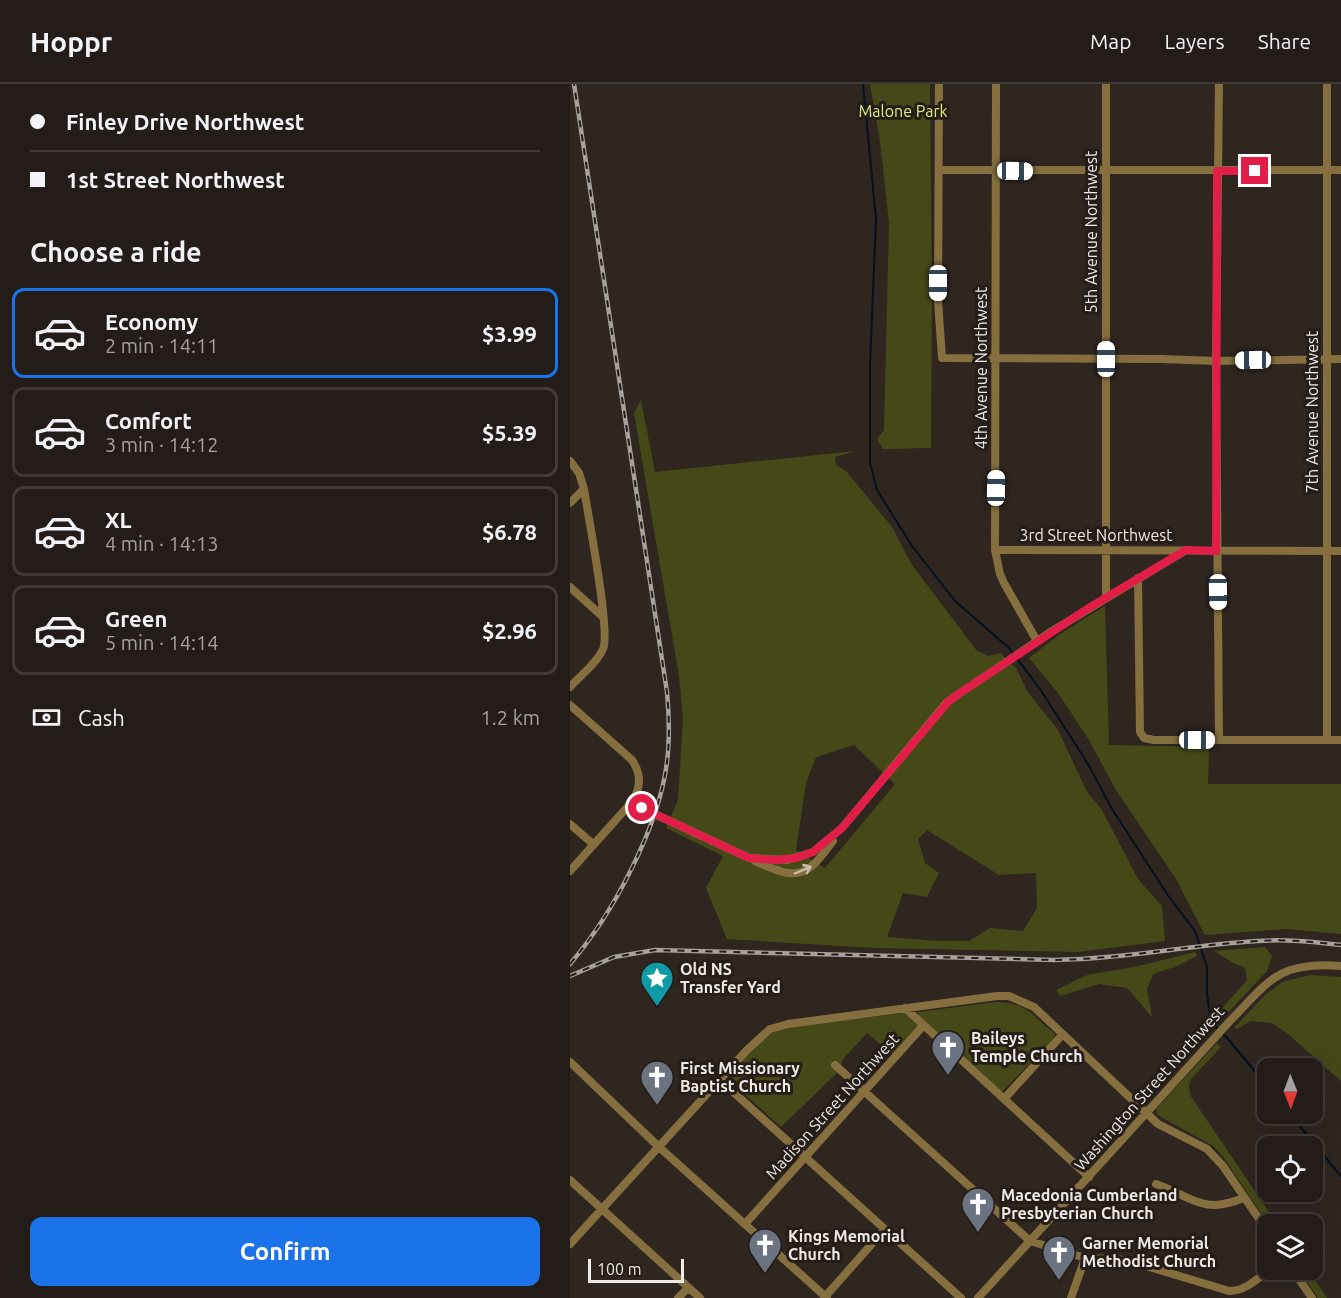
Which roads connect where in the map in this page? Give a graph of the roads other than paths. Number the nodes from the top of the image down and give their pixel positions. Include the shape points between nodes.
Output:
1 (939, 84) edge
2 (996, 84) edge
3 (1106, 84) edge
4 (1219, 84) edge
5 (1327, 84) edge
6 (997, 170) junction
7 (1328, 170) junction
8 (1341, 170) edge
9 (939, 171) junction
10 (1106, 171) junction
11 (1217, 171) junction
12 (995, 359) junction
13 (1106, 359) junction
14 (1327, 359) junction
15 (1341, 359) edge
16 (1216, 361) junction
17 (570, 461) edge
18 (584, 489) junction
19 (570, 503) edge
20 (995, 550) junction
21 (1106, 550) junction
22 (1186, 550) junction
23 (1216, 551) junction
24 (1327, 551) junction
25 (1341, 551) edge
26 (1138, 579) junction
27 (570, 587) edge
28 (1106, 597) junction
29 (604, 618) junction
30 (1037, 641) junction
31 (570, 687) edge
32 (570, 705) edge
33 (1219, 740) junction
34 (1327, 740) junction
35 (1341, 740) edge
36 (631, 803) junction
37 (570, 824) edge
38 (842, 828) junction
39 (593, 844) junction
40 (749, 858) junction
41 (570, 871) edge
42 (1341, 966) edge
43 (905, 1008) junction
44 (923, 1026) junction
45 (1062, 1035) junction
46 (570, 1062) edge
47 (836, 1065) dead end
48 (720, 1080) junction
49 (865, 1093) junction
50 (1004, 1099) junction
51 (1147, 1113) junction
52 (659, 1147) junction
53 (806, 1158) junction
54 (1089, 1176) junction
55 (570, 1180) edge
56 (1156, 1184) dead end
57 (1244, 1198) junction
58 (601, 1209) junction
59 (1257, 1216) edge
60 (745, 1224) junction
61 (885, 1229) junction
62 (1030, 1241) junction
63 (570, 1244) edge
64 (1085, 1258) junction
65 (1257, 1279) edge
66 (1300, 1280) edge
67 (688, 1288) junction
68 (1238, 1294) edge
69 (825, 1297) edge
70 (678, 1298) edge
71 (700, 1298) edge
72 (961, 1298) edge
73 (978, 1298) edge
74 (1071, 1298) edge
75 (1312, 1298) edge

1 - 9 street
2 - 6 street, 4th Avenue Northwest
3 - 10 street, 5th Avenue Northwest
4 - 11 street
5 - 7 street, 7th Avenue Northwest
6 - 9 street
6 - 10 street
6 - 12 street, 4th Avenue Northwest
7 - 8 street
7 - 11 street
7 - 14 street, 7th Avenue Northwest
9 - 12 street via 940,354 946,359
10 - 11 street
10 - 13 street, 5th Avenue Northwest
11 - 16 street
12 - 13 street
12 - 20 street, 4th Avenue Northwest
13 - 16 street
13 - 21 street, 5th Avenue Northwest
14 - 15 street
14 - 16 street
14 - 24 street, 7th Avenue Northwest
16 - 23 street
17 - 18 street
18 - 19 street
18 - 29 street
20 - 21 street, 3rd Street Northwest
20 - 30 street, 4th Avenue Northwest via 1004,583
21 - 22 street, 3rd Street Northwest
21 - 28 street, 5th Avenue Northwest
22 - 23 street, 3rd Street Northwest
22 - 26 street
23 - 24 street, 3rd Street Northwest
23 - 33 street
24 - 25 street, 3rd Street Northwest
24 - 34 street, 7th Avenue Northwest
26 - 28 street
26 - 33 street via 1141,735 1149,740
27 - 29 street
28 - 30 street
29 - 31 street via 604,648
30 - 38 street via 948,702
32 - 36 street via 632,760 639,774
33 - 34 street
34 - 35 street
36 - 39 street
36 - 40 street
37 - 39 street
38 - 40 street via 813,852 796,858
40 -> 38 street via 780,871 795,874 809,870
39 - 41 street
42 - 51 street, Washington Street Northwest via 1313,965 1272,978
43 - 44 street
43 - 45 street via 1009,996 1034,1007
43 - 48 street via 777,1026 764,1034
44 - 49 street, Madison Street Northwest
44 - 50 street
45 - 50 street
45 - 51 street
46 - 52 street
47 - 49 street
48 - 52 street
48 - 53 street
49 - 53 street, Madison Street Northwest
49 - 62 street
50 - 54 street
51 - 54 street, Washington Street Northwest
51 - 57 street via 1165,1128 1207,1149
52 - 58 street
52 - 60 street
53 - 60 street, Madison Street Northwest
53 - 61 street
54 - 62 street, Washington Street Northwest
55 - 58 street
56 - 57 street via 1202,1204 1216,1206
57 - 59 street
58 - 63 street
58 - 67 street
60 - 69 street
61 - 69 street
61 - 72 street
62 - 64 street
62 - 73 street, Washington Street Northwest
64 - 68 street via 1133,1262
64 - 74 street
65 - 68 street
66 - 75 street
67 - 70 street
67 - 71 street

